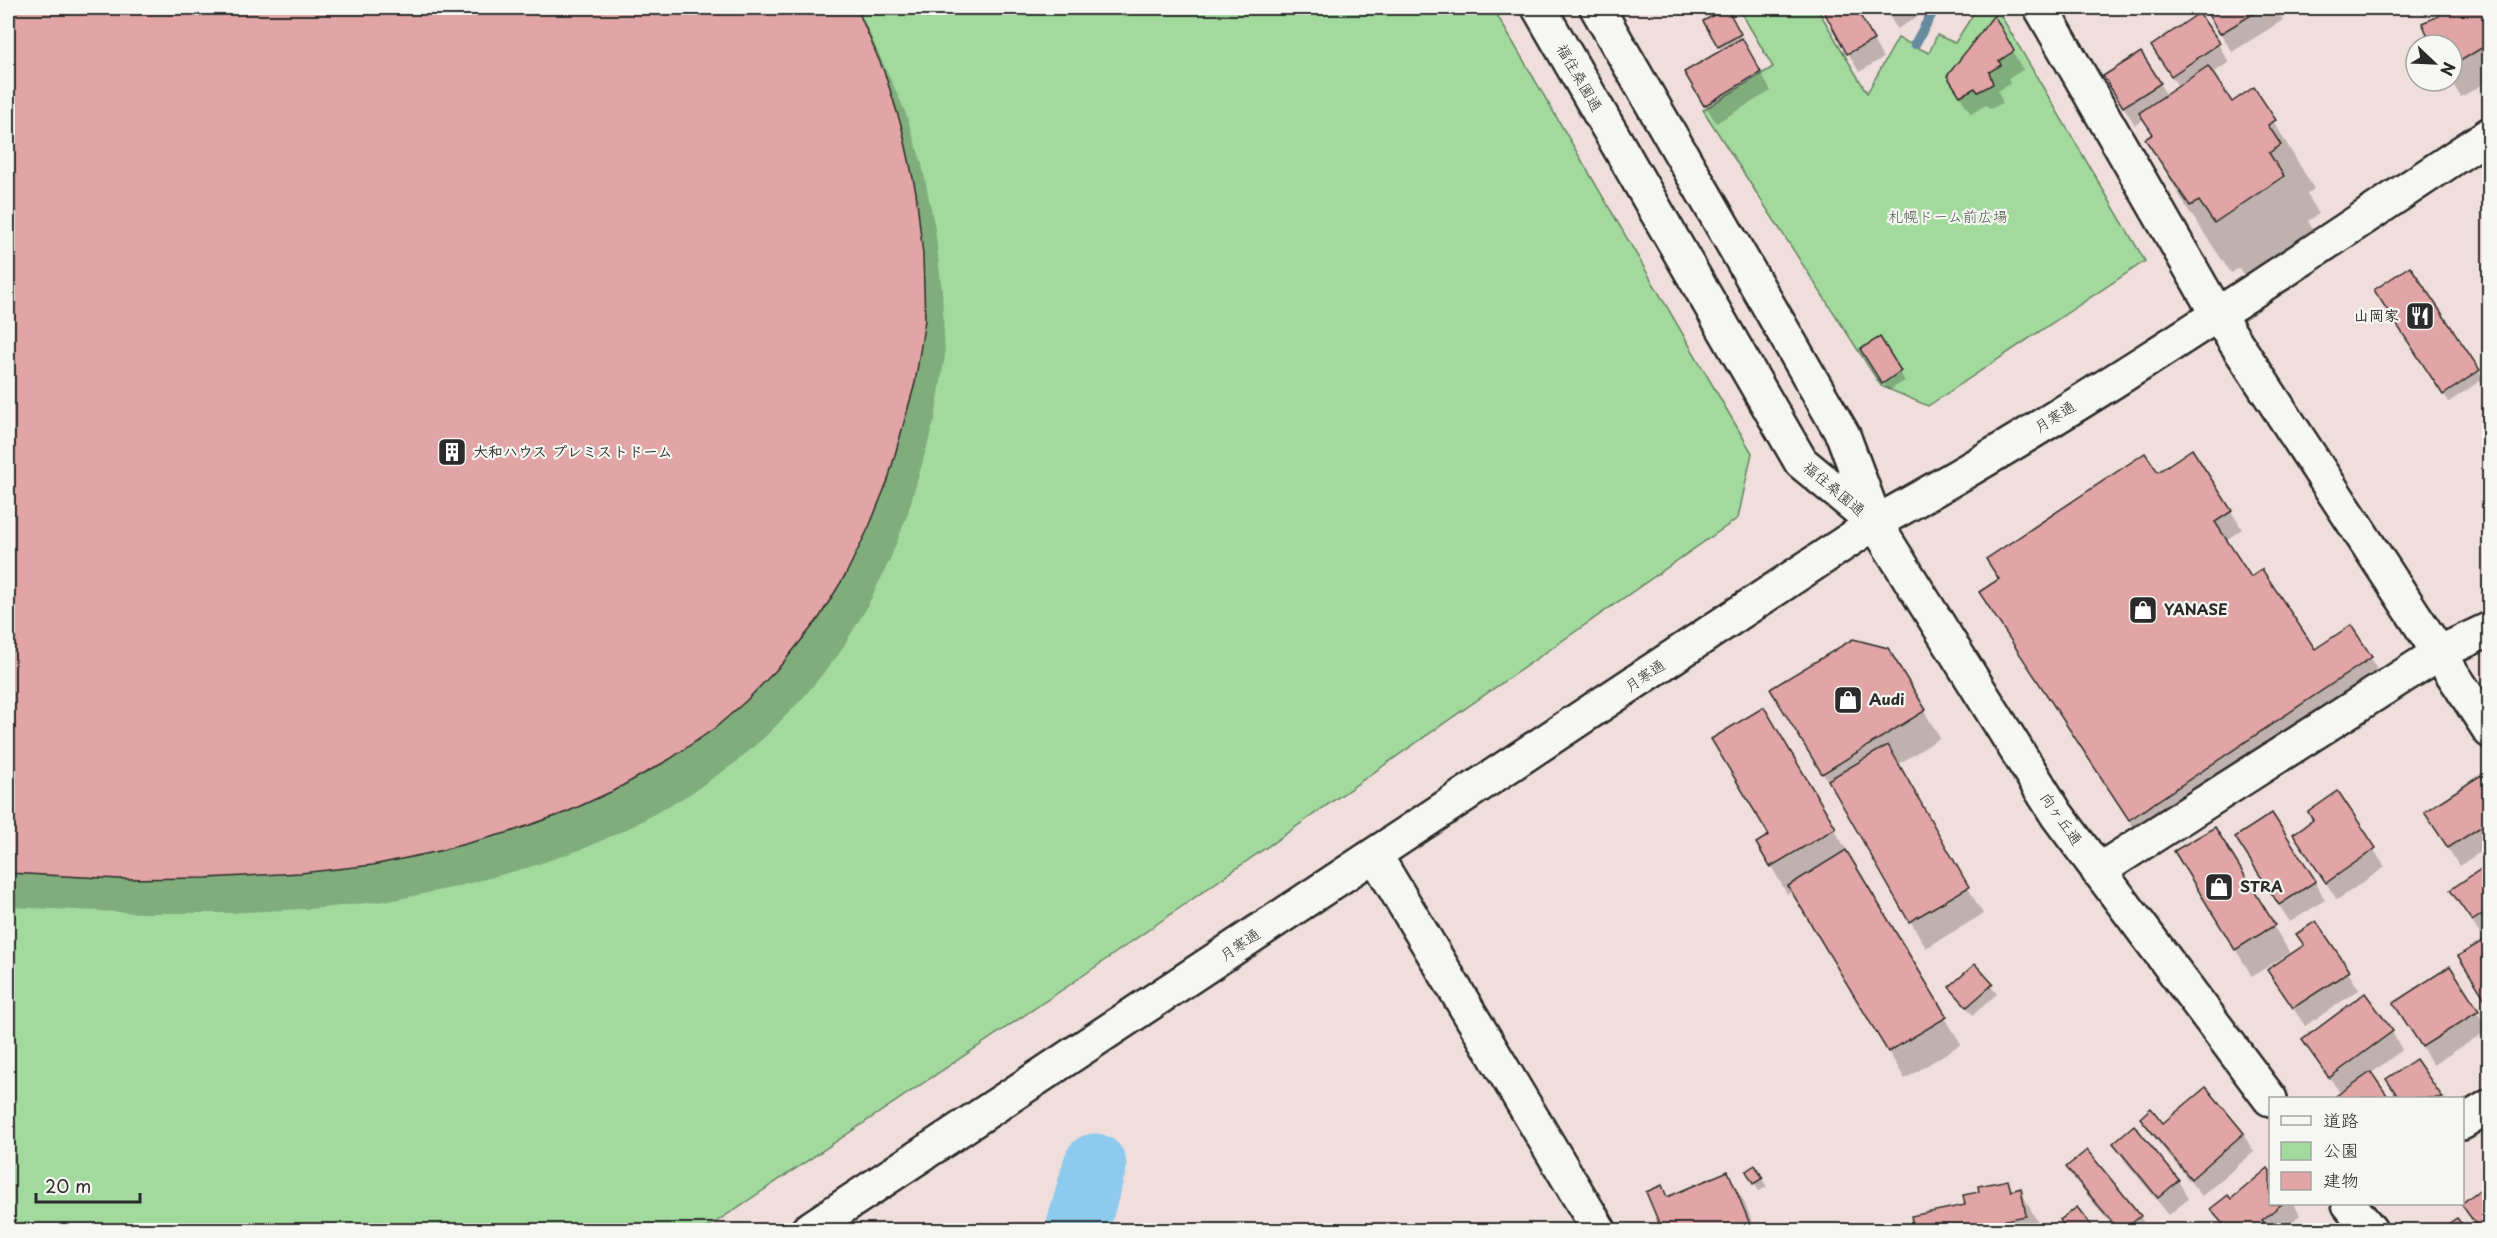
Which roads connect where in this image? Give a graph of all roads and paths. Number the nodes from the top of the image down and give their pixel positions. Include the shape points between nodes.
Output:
1 (1539, 8) edge
2 (1597, 8) edge
3 (2040, 8) edge
4 (2065, 22) edge
5 (2490, 134) edge
6 (2217, 314) junction
7 (1875, 523) junction
8 (2490, 629) edge
9 (2439, 653) junction
10 (2490, 731) edge
11 (1375, 855) junction
12 (2098, 871) junction
13 (2269, 1097) edge
14 (2490, 1106) edge
15 (2464, 1122) edge
16 (2351, 1205) edge
17 (808, 1230) edge
18 (1599, 1230) edge
19 (2370, 1230) edge

1 - 7 main road, 福住桑園通 via 1801,462
2 - 7 main road, 福住桑園通 via 1843,435
3 - 4 main road
4 - 6 main road
5 - 6 main road, 月寒通
6 - 7 main road, 月寒通 via 2001,451
6 - 9 main road
7 - 11 main road, 月寒通
7 - 12 main road, 向ヶ丘通 via 2057,815
8 - 9 main road
9 - 10 main road
9 - 12 main road
11 - 17 main road, 月寒通
11 - 18 main road
12 - 13 main road, 向ヶ丘通
14 - 15 main road
16 - 19 main road

